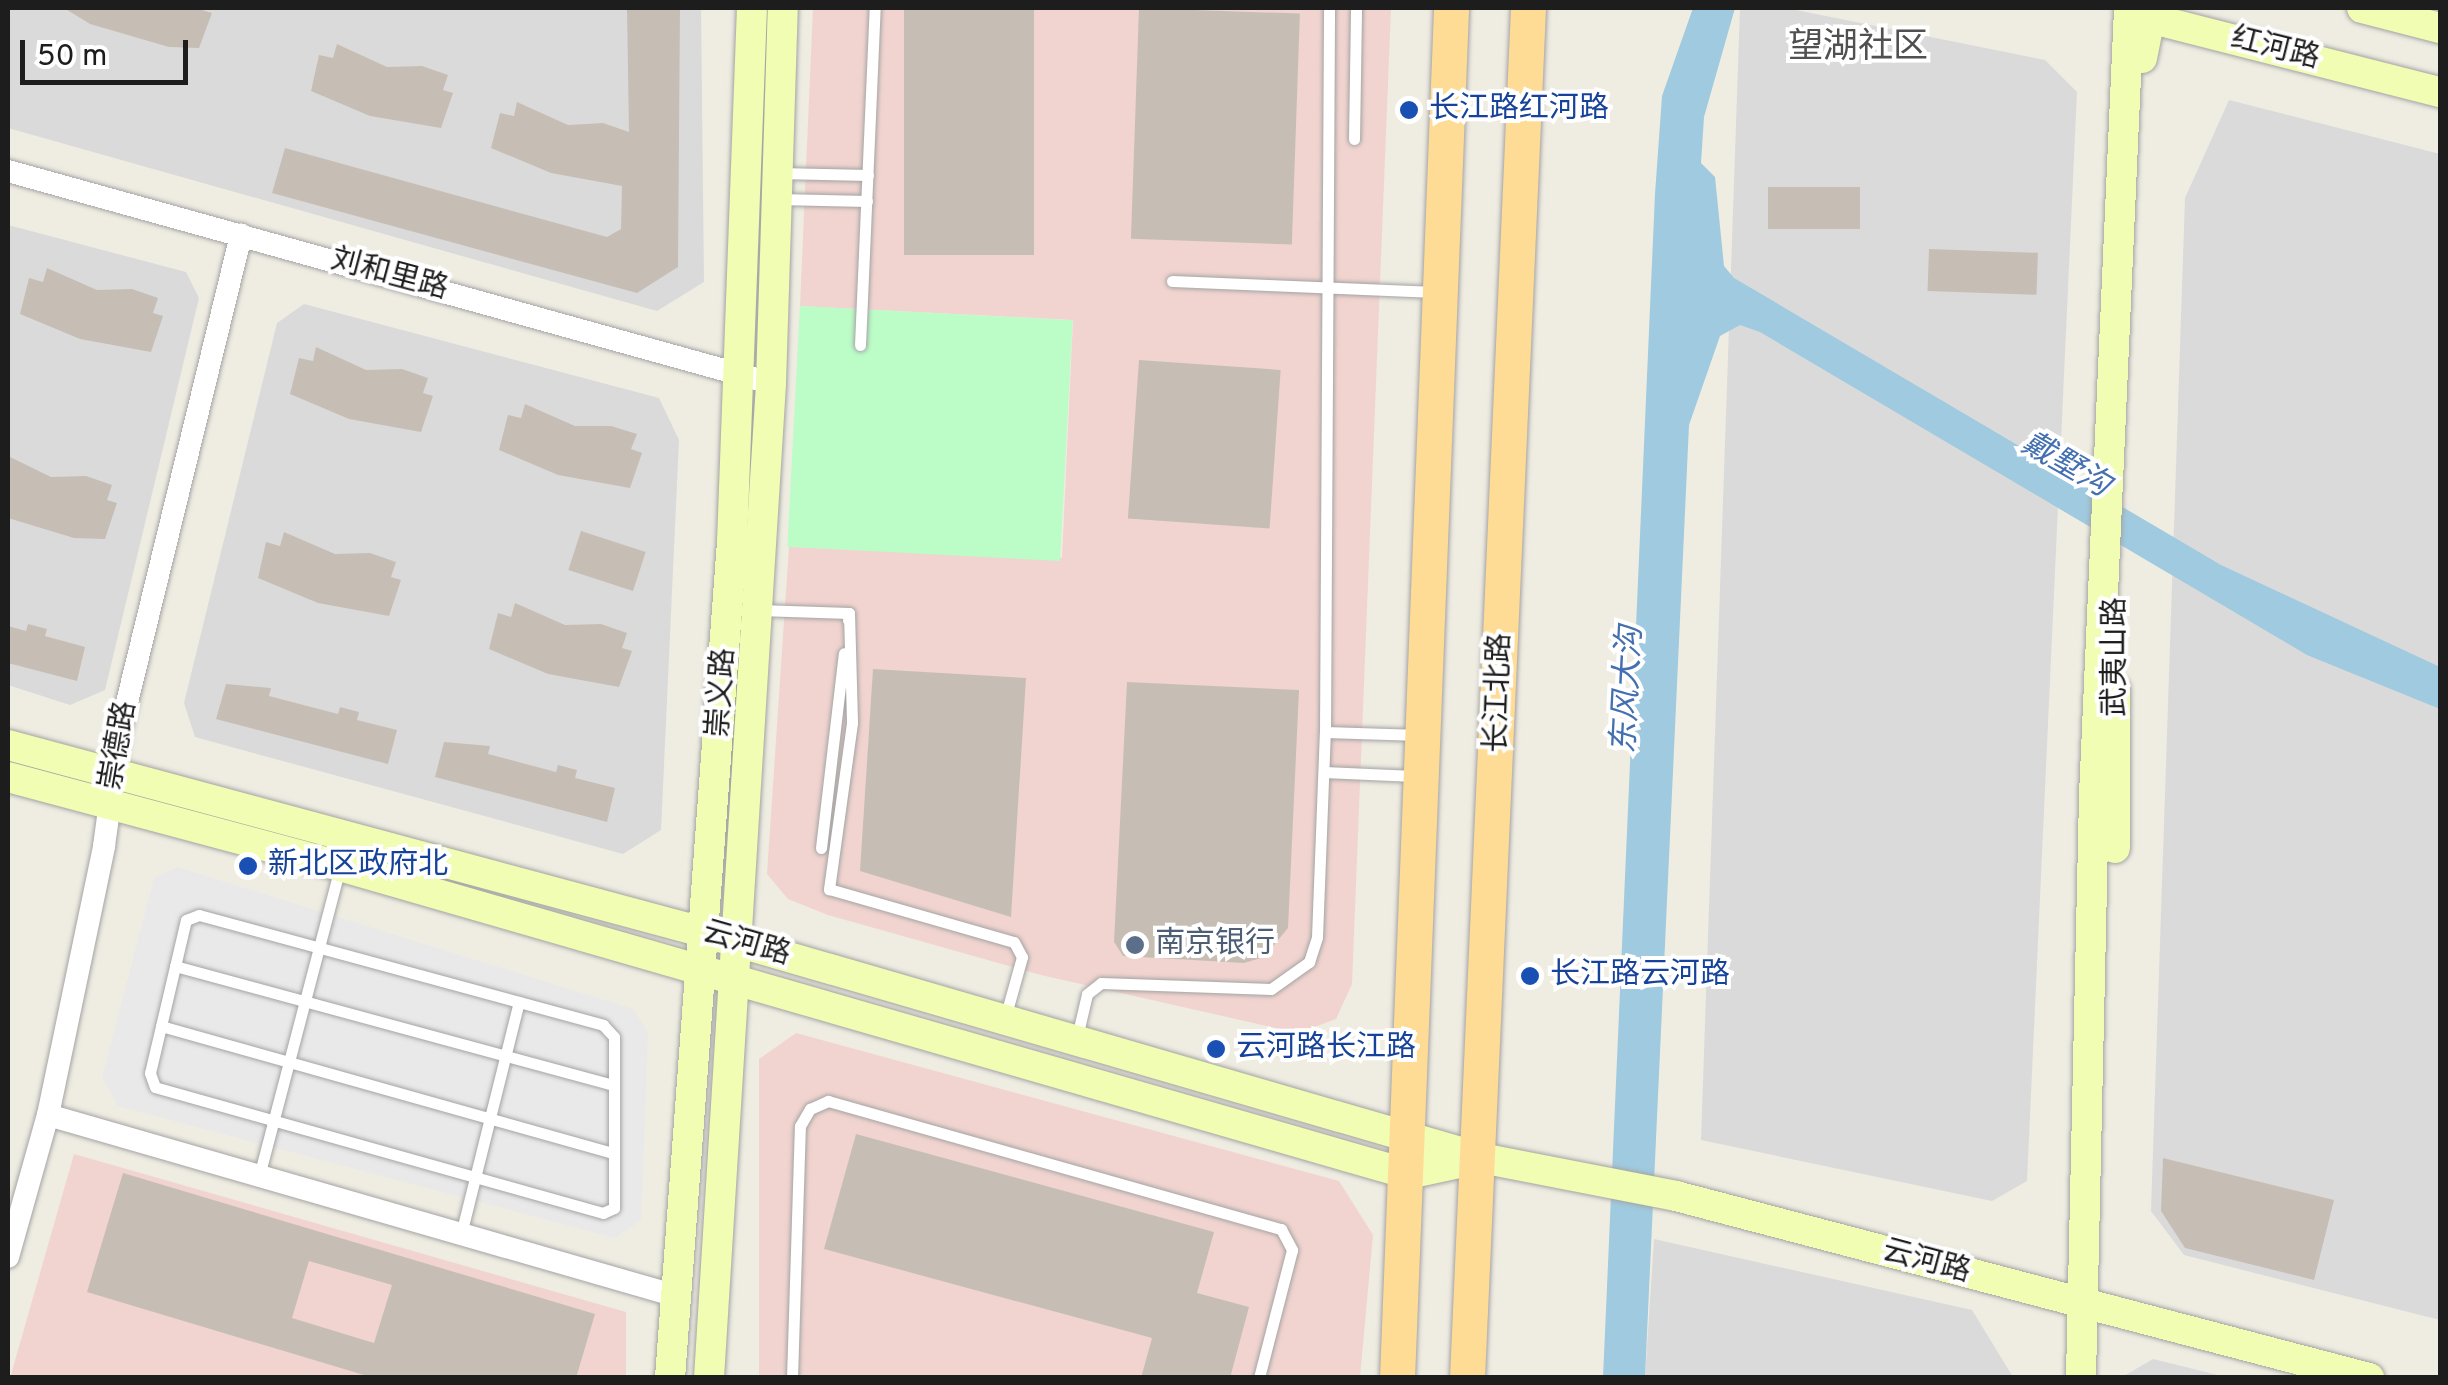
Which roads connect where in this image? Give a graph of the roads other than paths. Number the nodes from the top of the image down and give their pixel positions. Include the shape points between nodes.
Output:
1 (752, 8) edge
2 (782, 8) edge
3 (876, 8) edge
4 (1329, 8) edge
5 (1356, 8) edge
6 (1451, 8) edge
7 (1538, 8) edge
8 (2362, 8) edge
9 (2134, 11) edge
10 (1527, 25) edge
11 (2440, 28) edge
12 (2440, 92) edge
13 (1354, 139) dead end
14 (8, 171) edge
15 (868, 175) junction
16 (773, 186) junction
17 (867, 201) junction
18 (241, 236) junction
19 (1172, 282) dead end
20 (1326, 288) junction
21 (1441, 292) junction
22 (860, 345) dead end
23 (756, 378) junction
24 (755, 610) junction
25 (849, 614) junction
26 (1325, 732) junction
27 (1424, 736) junction
28 (8, 745) edge
29 (1324, 772) junction
30 (1422, 776) junction
31 (8, 777) edge
32 (112, 790) junction
33 (820, 848) dead end
34 (340, 866) junction
35 (706, 933) junction
36 (736, 943) junction
37 (316, 946) junction
38 (175, 966) junction
39 (702, 970) junction
40 (732, 979) junction
41 (303, 1001) junction
42 (519, 1002) junction
43 (1004, 1022) junction
44 (161, 1026) junction
45 (1076, 1042) junction
46 (506, 1056) junction
47 (288, 1062) junction
48 (614, 1085) junction
49 (48, 1115) junction
50 (491, 1118) junction
51 (273, 1120) junction
52 (1410, 1134) junction
53 (614, 1152) junction
54 (1481, 1158) junction
55 (1408, 1174) junction
56 (259, 1176) junction
57 (476, 1177) junction
58 (461, 1234) junction
59 (8, 1258) edge
60 (673, 1295) junction
61 (2084, 1304) junction
62 (670, 1378) edge
63 (708, 1378) edge
64 (792, 1378) edge
65 (1259, 1378) edge
66 (1397, 1378) edge
67 (1467, 1378) edge
68 (2081, 1378) edge
69 (2369, 1378) edge

1 - 23 street, 崇义路
2 - 16 street, 崇义路
3 - 15 lane
4 - 20 lane
5 - 13 lane
6 - 21 main road
7 - 10 main road, 长江北路
8 - 11 street
9 - 12 street, 红河路
9 - 61 street, 武夷山路 via 2142,50 2110,555 2118,741 2100,1274
10 - 54 main road, 长江北路
14 - 18 street, 刘和里路
15 - 16 lane
15 - 17 lane
16 - 17 lane
16 - 23 street, 崇义路
17 - 22 lane
18 - 23 street, 刘和里路
18 - 32 street, 崇德路
19 - 20 lane
20 - 21 lane
20 - 26 lane
21 - 27 main road
23 - 24 street, 崇义路
23 - 35 street, 崇义路
24 - 25 lane
24 - 36 street, 崇义路
25 - 33 lane
25 - 43 lane via 852,723 829,888 1014,942 1022,958
26 - 27 lane
26 - 29 lane
27 - 30 main road
28 - 32 street, 云河路
29 - 30 lane
29 - 45 lane via 1317,937 1309,962 1272,990 1101,983 1087,994
30 - 52 main road
31 - 32 street, 云河路
32 - 34 street, 云河路
32 - 35 street, 云河路
32 - 49 street, 崇德路
34 - 37 lane
34 - 39 street, 云河路
35 - 36 street, 云河路
35 - 39 street, 崇义路
36 - 40 street, 崇义路
36 - 43 street, 云河路
37 - 38 lane via 199,915 186,920
37 - 41 lane
37 - 42 lane
38 - 41 lane
38 - 44 lane
39 - 40 street, 云河路
39 - 60 street, 崇义路
40 - 55 street, 云河路
40 - 63 street, 崇义路
41 - 46 lane
41 - 47 lane
42 - 46 lane
42 - 48 lane via 604,1025 614,1037
43 - 45 street, 云河路
44 - 47 lane
44 - 51 lane via 150,1073 155,1087
45 - 52 street, 云河路
46 - 48 lane
46 - 50 lane
47 - 50 lane
47 - 51 lane
48 - 53 lane
49 - 56 street
49 - 59 street, 崇德路
50 - 53 lane
50 - 57 lane
51 - 56 lane
51 - 57 lane
52 - 54 street, 云河路
52 - 55 main road
53 - 57 lane via 614,1208 602,1212
54 - 55 street, 云河路
54 - 61 street, 云河路 via 1676,1196
54 - 67 main road, 长江北路
55 - 66 main road
56 - 58 street
57 - 58 lane
58 - 60 street
60 - 62 street, 崇义路
61 - 68 street, 武夷山路
61 - 69 street, 云河路
64 - 65 lane via 800,1126 810,1109 828,1101 1281,1229 1292,1250

